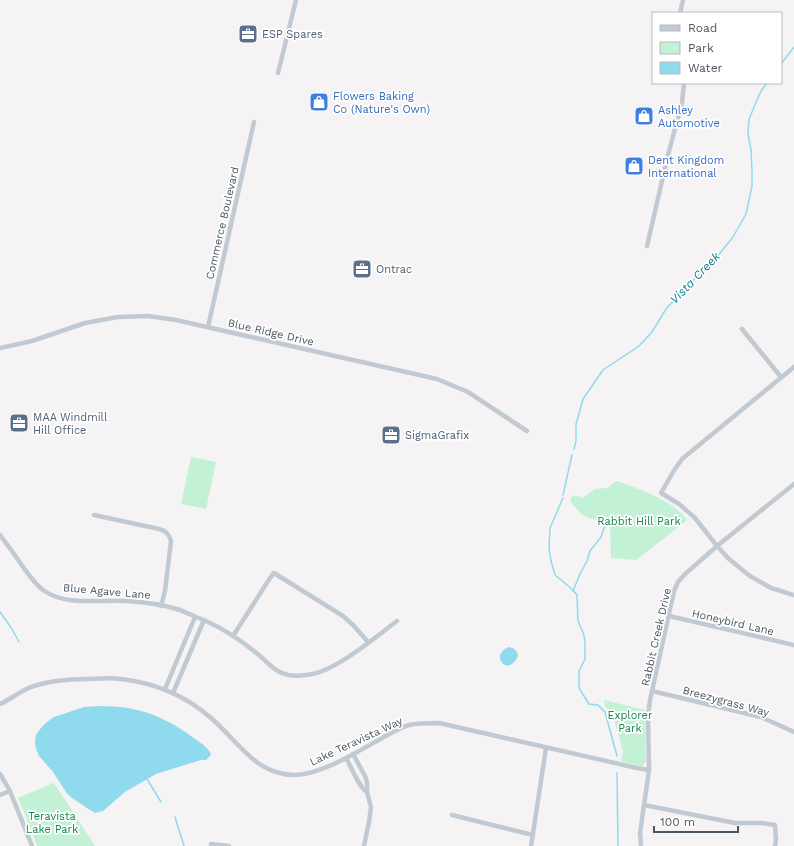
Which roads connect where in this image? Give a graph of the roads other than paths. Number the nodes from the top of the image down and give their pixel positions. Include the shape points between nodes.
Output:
1 (296, 0) edge
2 (683, 0) edge
3 (680, 12) edge
4 (278, 73) dead end
5 (684, 84) edge
6 (254, 122) dead end
7 (647, 246) dead end
8 (208, 327) junction
9 (742, 329) dead end
10 (0, 348) edge
11 (794, 367) edge
12 (781, 377) junction
13 (527, 431) dead end
14 (794, 484) edge
15 (94, 515) dead end
16 (0, 535) edge
17 (717, 546) junction
18 (794, 594) edge
19 (161, 606) junction
20 (669, 616) junction
21 (195, 617) junction
22 (204, 620) junction
23 (397, 621) dead end
24 (232, 636) junction
25 (368, 642) junction
26 (794, 645) edge
27 (165, 690) junction
28 (652, 691) junction
29 (173, 693) junction
30 (0, 706) edge
31 (794, 732) edge
32 (546, 748) junction
33 (353, 754) junction
34 (346, 758) junction
35 (649, 770) junction
36 (0, 774) edge
37 (10, 791) junction
38 (367, 792) junction
39 (0, 795) edge
40 (644, 805) junction
41 (452, 815) dead end
42 (533, 835) junction
43 (32, 846) edge
44 (211, 846) edge
45 (229, 846) edge
46 (364, 846) edge
47 (531, 846) edge
48 (641, 846) edge
49 (775, 846) edge

1 - 4 street
2 - 3 street
5 - 7 street via 682,103
6 - 8 street, Commerce Boulevard
8 - 10 street, Blue Ridge Drive via 148,316 118,317 85,323 32,341
8 - 13 street, Blue Ridge Drive via 437,379 468,392
9 - 12 street
11 - 12 street
12 - 17 street via 682,458 662,493 695,518
14 - 17 street, Rabbit Creek Drive
15 - 19 street via 159,529 169,534 171,541
16 - 19 street, Blue Agave Lane via 38,585 53,595 64,599 126,600
17 - 18 street via 750,576 771,588
17 - 20 street, Rabbit Creek Drive via 678,582
19 - 21 street, Blue Agave Lane
20 - 26 street, Honeybird Lane
20 - 28 street, Rabbit Creek Drive
21 - 22 street, Blue Agave Lane
21 - 27 street
22 - 24 street, Blue Agave Lane
22 - 29 street
23 - 25 street, Blue Agave Lane
24 - 25 street, Blue Agave Lane via 282,673 291,675 317,673 340,662
24 - 25 street via 274,573 343,616
27 - 29 street, Lake Teravista Way
27 - 30 street, Lake Teravista Way via 143,682 120,678 51,681 32,686
28 - 31 street, Breezygrass Way via 761,717
28 - 35 street, Rabbit Creek Drive via 648,716
29 - 34 street, Lake Teravista Way via 198,706 241,750 261,766 282,774 297,775 311,772
32 - 33 street, Lake Teravista Way via 439,723 425,723 397,730
32 - 35 street, Lake Teravista Way
32 - 42 street
33 - 34 street, Lake Teravista Way
33 - 38 street via 365,776
34 - 38 street
35 - 40 street, Rabbit Creek Drive
36 - 37 street
37 - 39 street
37 - 43 street
38 - 46 street via 371,807
40 - 48 street, Rabbit Creek Drive
40 - 49 street via 735,823 774,825
41 - 42 street
42 - 47 street
44 - 45 street

